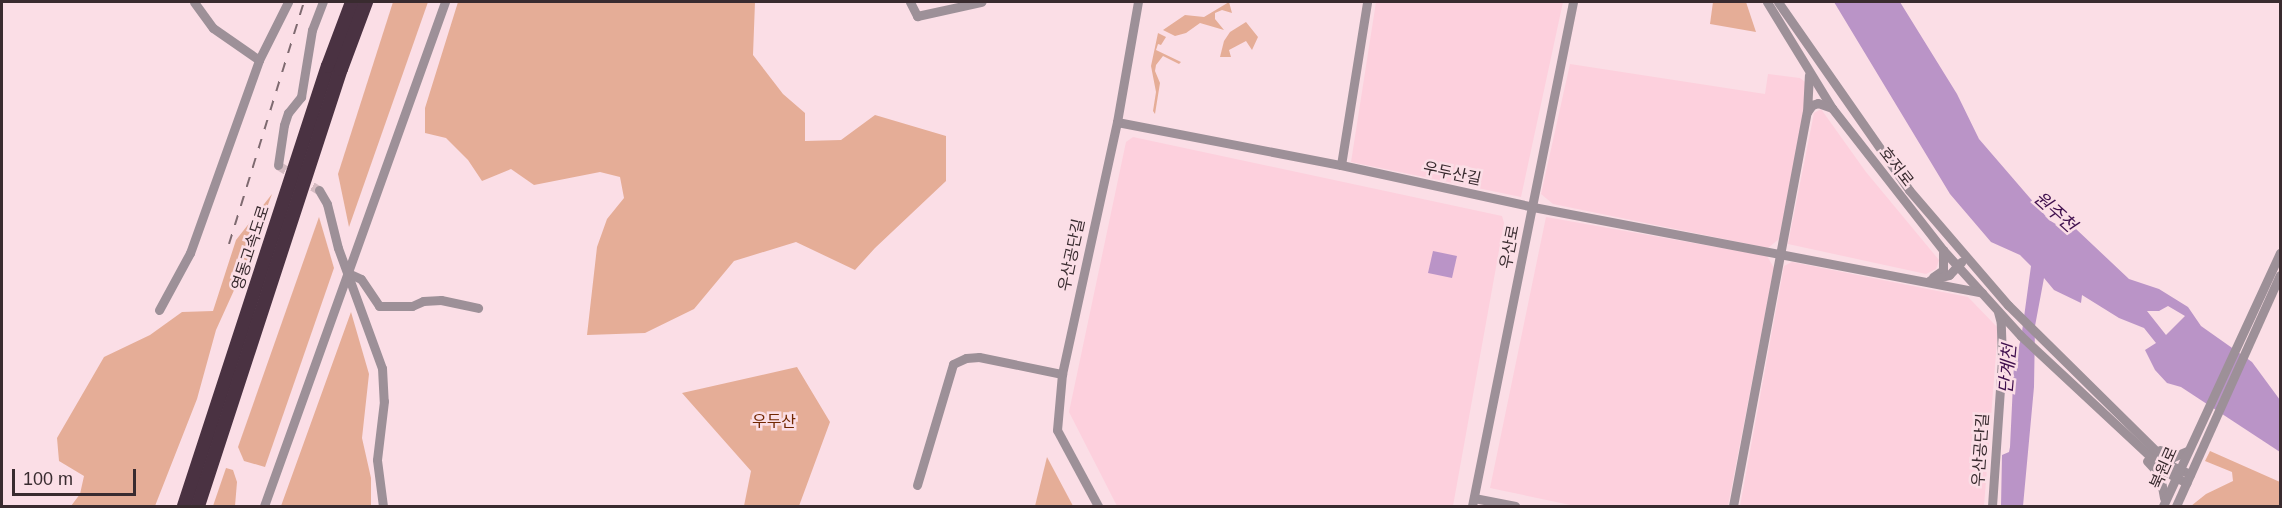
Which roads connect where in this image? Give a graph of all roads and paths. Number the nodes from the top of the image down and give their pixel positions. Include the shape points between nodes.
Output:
1 (194, 2) edge
2 (288, 2) edge
3 (323, 2) edge
4 (352, 2) edge
5 (366, 2) edge
6 (445, 2) edge
7 (910, 2) edge
8 (981, 2) edge
9 (1138, 2) edge
10 (1367, 2) edge
11 (1573, 2) edge
12 (1767, 2) edge
13 (1778, 2) edge
14 (258, 60) junction
15 (1809, 71) junction
16 (1833, 84) junction
17 (1821, 90) junction
18 (1832, 108) junction
19 (1806, 112) junction
20 (1117, 122) junction
21 (278, 165) dead end
22 (1341, 165) junction
23 (319, 190) tunnel mouth
24 (1533, 207) junction
25 (1943, 250) junction
26 (2280, 253) edge
27 (1780, 255) junction
28 (1966, 256) junction
29 (1957, 266) junction
30 (348, 273) junction
31 (2280, 275) edge
32 (1922, 281) junction
33 (1982, 293) junction
34 (2259, 307) junction
35 (478, 308) dead end
36 (1995, 308) junction
37 (159, 310) dead end
38 (2021, 336) junction
39 (2001, 359) junction
40 (1062, 374) junction
41 (2139, 440) junction
42 (2191, 445) junction
43 (2178, 473) junction
44 (2188, 479) junction
45 (917, 485) dead end
46 (1473, 502) edge
47 (184, 507) edge
48 (198, 507) edge
49 (264, 507) edge
50 (383, 507) edge
51 (1098, 507) edge
52 (1515, 507) edge
53 (1733, 507) edge
54 (1992, 507) edge
55 (2163, 507) edge
56 (2176, 507) edge

1 - 14 street via 213,28
2 - 14 street
3 - 21 street via 312,30 301,97 284,124
4 - 47 highway, 영동고속도로
5 - 48 highway, 영동고속도로
6 - 30 street
7 - 8 street via 917,16
9 - 20 street, 우산공단길
10 - 22 street
11 - 24 street, 우산로
12 - 15 street, 호저로
13 - 16 street, 호저로
14 - 37 street via 190,253
15 - 17 street, 호저로
15 - 19 street
16 - 17 street
16 - 28 street, 호저로 via 1909,190
17 - 18 street, 호저로
18 - 19 street via 1818,103
18 - 25 street, 호저로
19 - 27 street
20 - 22 street, 우두산길
20 - 40 street, 우산공단길
22 - 24 street, 우두산길
23 - 30 street
24 - 27 street, 우두산길
24 - 46 street, 우산로
25 - 29 street, 호저로
25 - 32 street via 1943,270
26 - 34 street
27 - 32 street, 우두산길
27 - 53 street
28 - 29 street
28 - 41 street, 호저로
29 - 32 street via 1941,279
29 - 33 street, 호저로
30 - 35 street via 361,279 379,306 412,306 441,300
30 - 49 street
30 - 50 street via 382,368 384,401 377,460
31 - 34 street
32 - 33 street, 우두산길
33 - 36 street, 호저로
34 - 42 street, 북원로
34 - 44 street, 북원로
36 - 38 street, 호저로
36 - 39 street, 우산공단길 via 2001,323
38 - 39 street via 2007,343
38 - 41 street, 호저로
39 - 54 street, 우산공단길
40 - 45 street via 979,357 953,364
40 - 51 street, 우산공단길 via 1057,430
41 - 42 street via 2173,457
41 - 43 street
41 - 55 street via 2141,454 2160,476 2165,489
42 - 43 street, 북원로
43 - 44 street
43 - 55 street, 북원로
44 - 56 street, 북원로
46 - 52 street, 우산로

